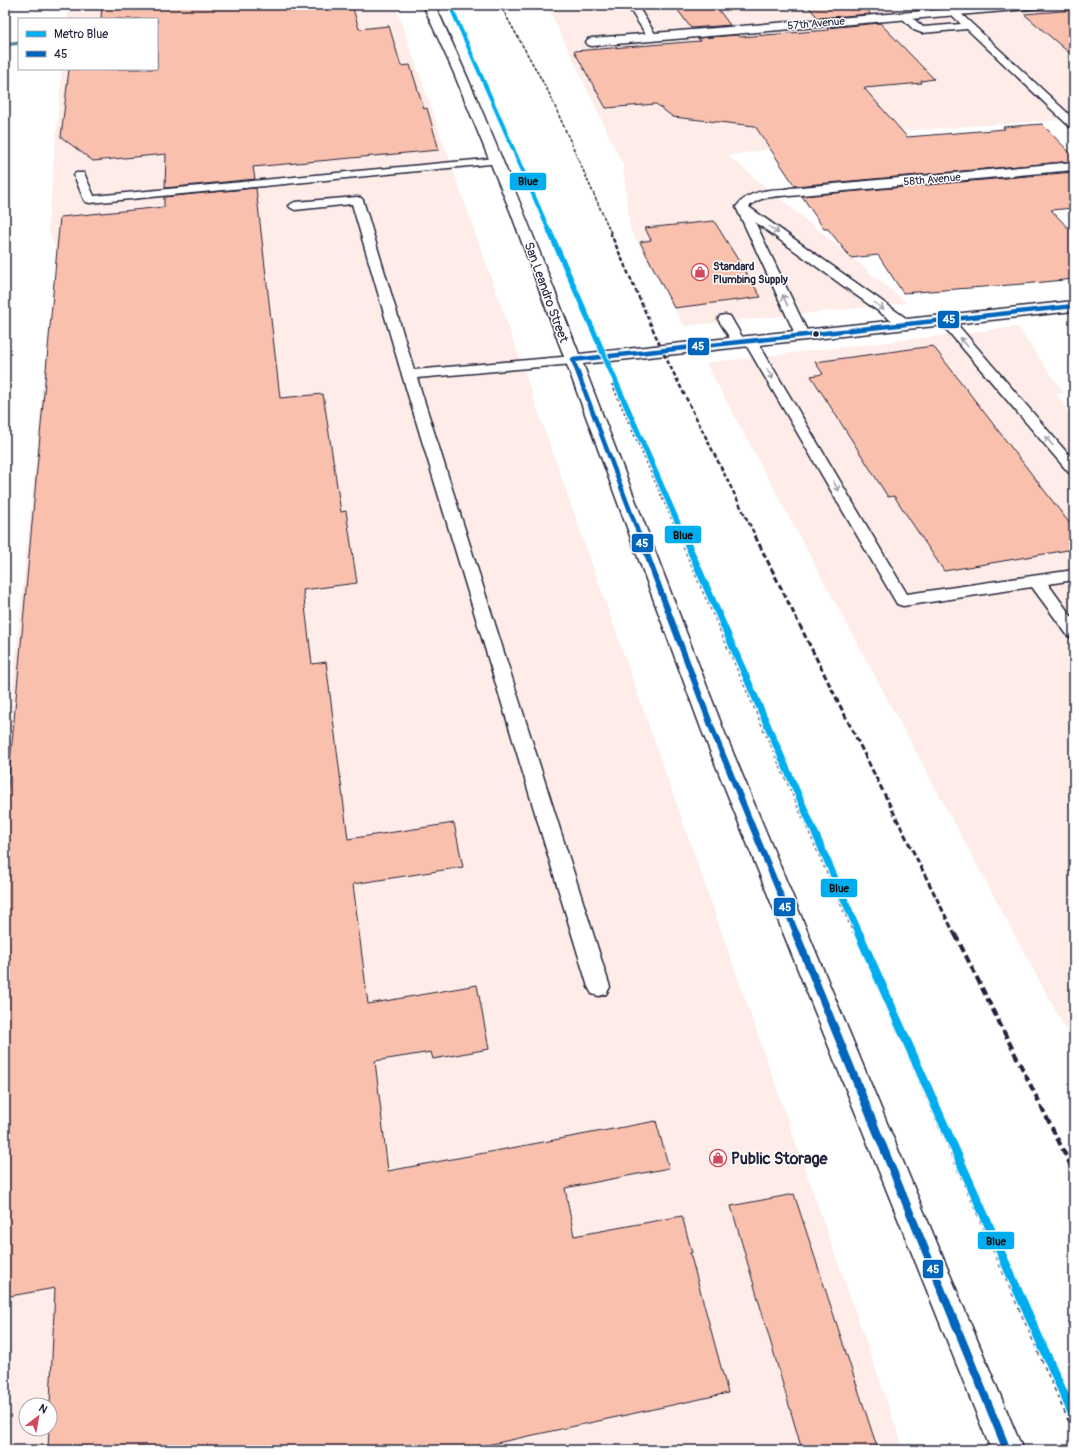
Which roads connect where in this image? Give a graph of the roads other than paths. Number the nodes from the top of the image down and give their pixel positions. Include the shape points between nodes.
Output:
1 (429, 5) edge
2 (632, 5) edge
3 (920, 5) edge
4 (1040, 5) edge
5 (954, 12) junction
6 (928, 14) junction
7 (905, 16) junction
8 (969, 26) junction
9 (652, 37) junction
10 (592, 42) dead end
11 (1074, 124) edge
12 (496, 161) junction
13 (1074, 166) edge
14 (80, 175) dead end
15 (790, 192) joint
16 (295, 206) dead end
17 (742, 207) junction
18 (1074, 306) edge
19 (725, 319) dead end
20 (946, 320) junction
21 (905, 324) junction
22 (802, 335) junction
23 (745, 341) junction
24 (573, 360) junction
25 (409, 375) junction
26 (1074, 470) edge
27 (1074, 575) edge
28 (1036, 580) junction
29 (1074, 632) edge
30 (599, 987) dead end
31 (1007, 1450) edge

1 - 12 main road, San Leandro Street
2 - 9 lane
3 - 6 lane
4 - 5 main road, 57th Avenue
5 - 6 main road, 57th Avenue
5 - 8 lane
6 - 7 main road, 57th Avenue
7 - 8 lane via 916,28 922,30
7 - 9 main road, 57th Avenue
8 - 11 lane
9 - 10 main road, 57th Avenue
12 - 14 lane via 90,200
12 - 24 main road, San Leandro Street
13 - 15 main road, 58th Avenue
15 - 17 lane via 763,194 747,200
16 - 25 lane via 357,200
17 -> 21 lane
22 -> 17 lane
18 - 20 main road
19 - 23 lane
20 - 21 main road
26 -> 20 lane
21 - 22 main road
22 - 23 main road
23 - 24 main road
23 -> 28 lane via 903,600
24 - 25 lane
24 - 31 main road, San Leandro Street via 713,731
25 - 30 lane
27 - 28 lane
28 - 29 lane

